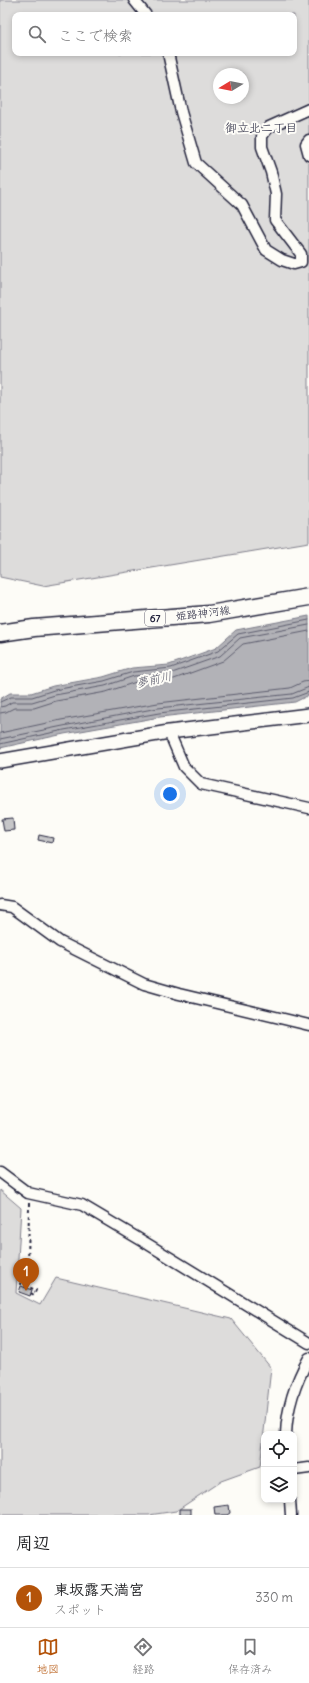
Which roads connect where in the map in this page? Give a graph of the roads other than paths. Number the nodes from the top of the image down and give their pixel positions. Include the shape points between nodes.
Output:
1 (134, 0) edge
2 (144, 12) edge
3 (169, 56) edge
4 (309, 109) edge
5 (309, 140) edge
6 (309, 155) edge
7 (309, 597) edge
8 (0, 633) edge
9 (309, 716) edge
10 (169, 732) junction
11 (0, 761) edge
12 (309, 808) edge
13 (0, 905) edge
14 (309, 1025) edge
15 (0, 1172) edge
16 (309, 1343) edge
17 (309, 1358) edge
18 (286, 1431) edge
19 (309, 1468) edge
20 (297, 1470) edge
21 (290, 1503) edge
22 (291, 1515) edge

1 - 2 street
3 - 4 street via 180,112 196,163 242,205 266,250 294,264 301,262 301,254 275,220 276,194 262,147 262,136 268,127
5 - 6 street via 306,144
7 - 8 main road, 姫路神河線 / 67 via 209,614
9 - 10 street
10 - 11 street
10 - 12 street via 184,767 201,784
13 - 14 street via 12,907 60,942 144,984
15 - 16 street via 28,1193 82,1205
17 - 18 street via 301,1371 287,1417
19 - 20 street
21 - 22 street

